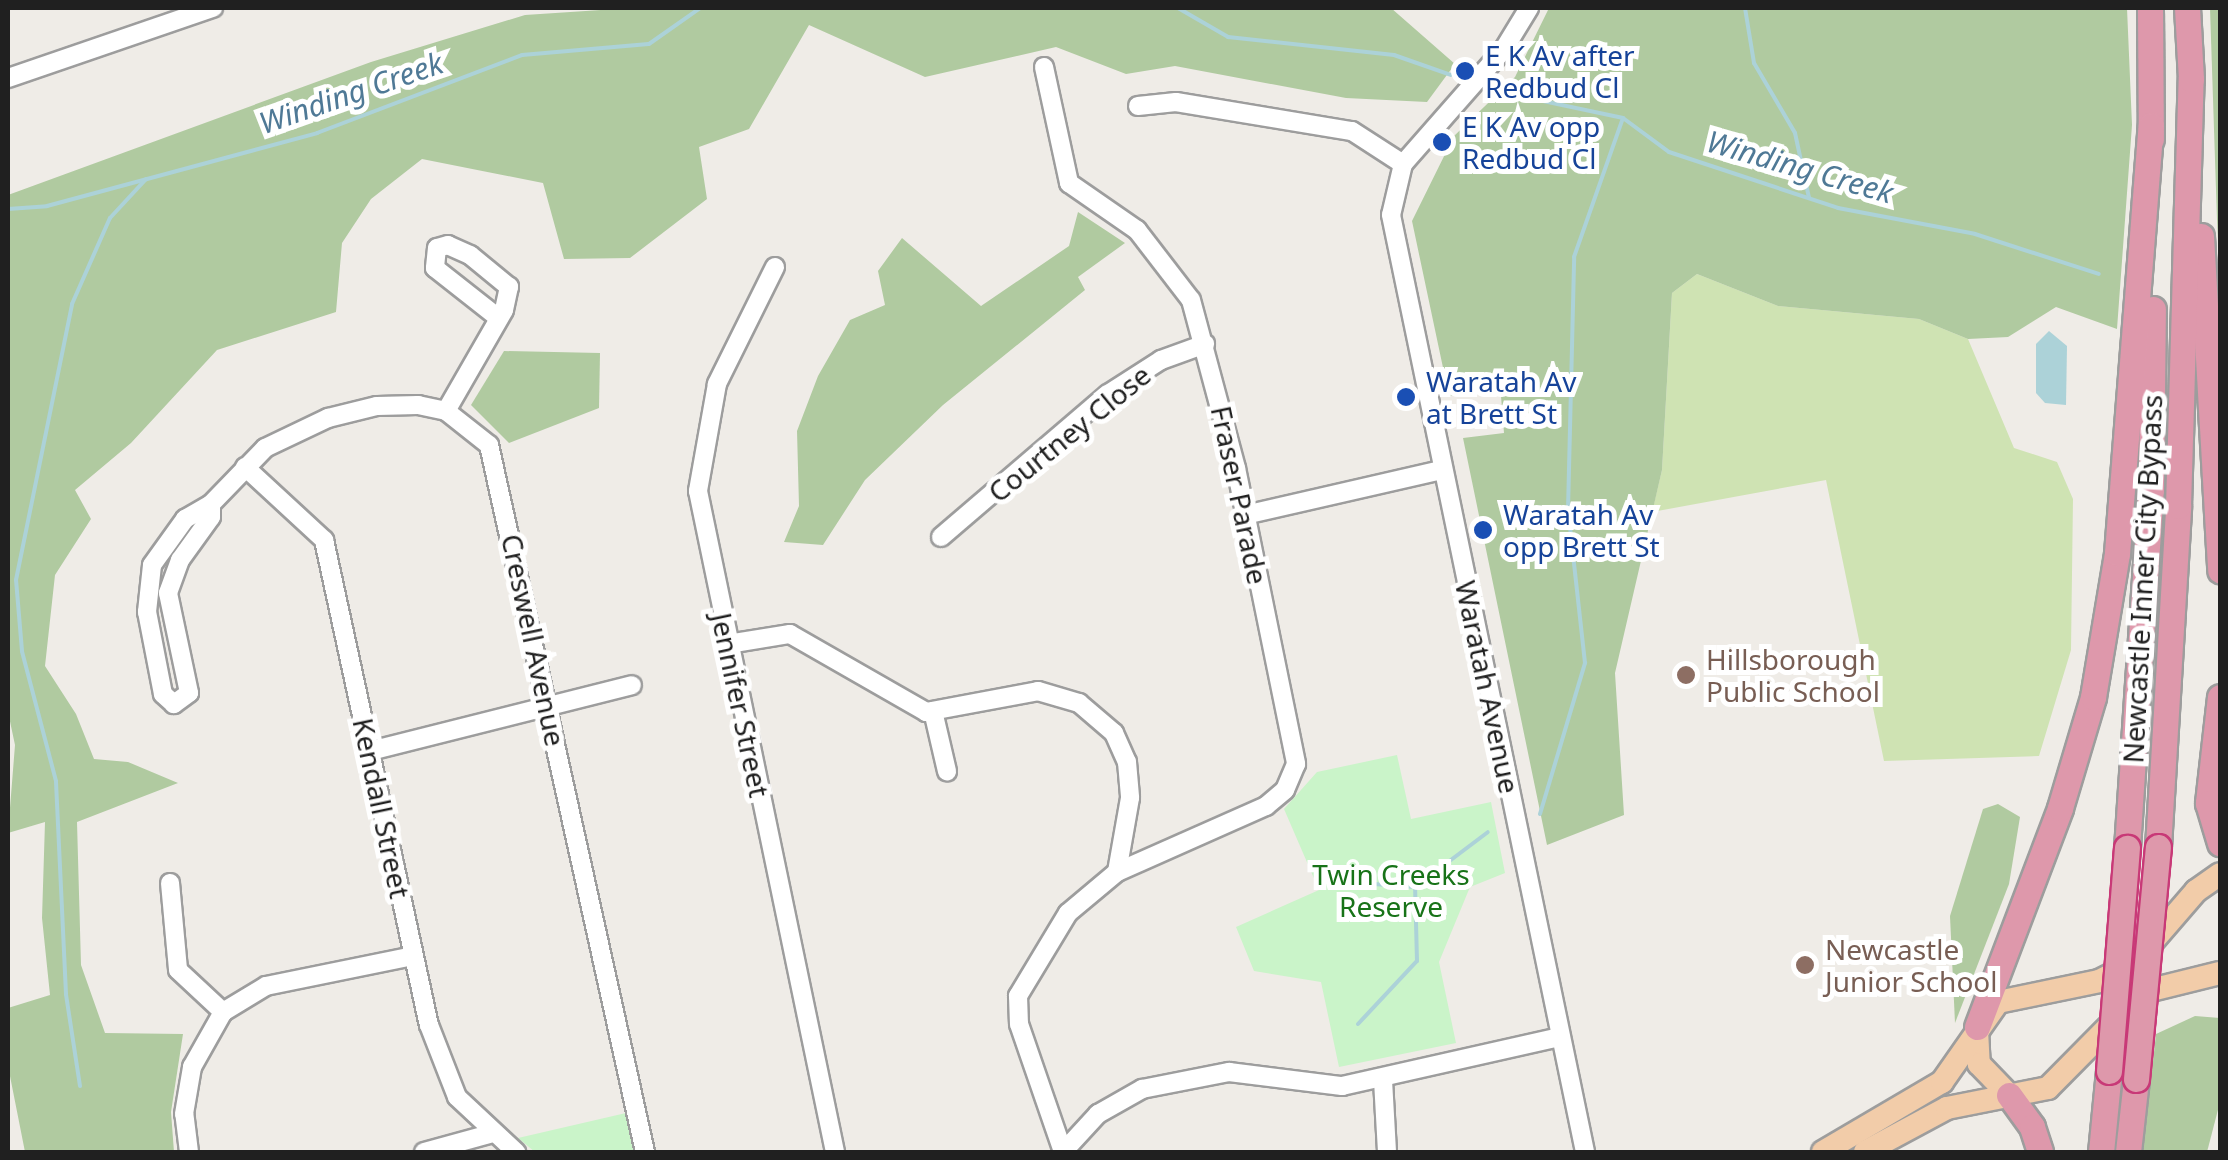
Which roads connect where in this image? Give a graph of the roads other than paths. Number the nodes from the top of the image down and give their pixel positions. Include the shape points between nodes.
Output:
1 (213, 8) edge
2 (1529, 8) edge
3 (2150, 8) edge
4 (2187, 8) edge
5 (1044, 67) dead end
6 (8, 78) edge
7 (2191, 78) junction
8 (1138, 106) dead end
9 (2150, 124) junction
10 (1404, 164) junction
11 (774, 267) dead end
12 (496, 316) junction
13 (1205, 344) junction
14 (446, 411) junction
15 (244, 467) junction
16 (1442, 470) junction
17 (211, 504) junction
18 (1245, 515) junction
19 (941, 537) dead end
20 (2220, 570) edge
21 (728, 644) junction
22 (632, 685) dead end
23 (2220, 697) edge
24 (548, 710) junction
25 (933, 712) junction
26 (370, 750) junction
27 (947, 771) dead end
28 (2220, 843) edge
29 (1118, 872) junction
30 (2220, 874) edge
31 (170, 883) dead end
32 (413, 956) junction
33 (2220, 973) edge
34 (223, 1012) junction
35 (1978, 1027) junction
36 (1559, 1037) junction
37 (1383, 1080) junction
38 (2009, 1095) junction
39 (490, 1134) junction
40 (189, 1152) edge
41 (424, 1152) edge
42 (516, 1152) edge
43 (645, 1152) edge
44 (832, 1152) edge
45 (1063, 1152) edge
46 (1388, 1152) edge
47 (1585, 1152) edge
48 (1823, 1152) edge
49 (1864, 1152) edge
50 (2040, 1152) edge
51 (2101, 1152) edge
52 (2128, 1152) edge

1 - 6 street
2 - 10 street via 1504,49
3 - 9 highway, Newcastle Inner City Bypass
4 - 7 highway, Newcastle Inner City Bypass
5 - 13 street, Fraser Parade via 1069,183 1137,230 1166,260 1191,300
7 - 20 highway
7 - 52 highway, Newcastle Inner City Bypass, bridge via 2178,506 2158,847
8 - 10 street via 1176,102 1352,131
9 - 35 highway via 2129,431 2093,696 2060,808
9 - 51 highway, Newcastle Inner City Bypass, bridge via 2154,412
10 - 16 street, Waratah Avenue via 1393,192 1393,244
11 - 21 street, Jennifer Street via 717,384 698,491
12 - 12 street via 435,268 436,248 454,247 505,280 508,302
12 - 14 street
13 - 18 street, Fraser Parade
13 - 19 street, Courtney Close via 1161,360 1108,394
14 - 15 street via 376,406 328,418 293,431
14 - 24 street, Creswell Avenue via 489,445 497,464
15 - 17 street
15 - 26 street, Kendall Street via 324,540
16 - 18 street
16 - 36 street, Waratah Avenue
17 - 17 street via 211,517 180,560 168,593 189,688 174,704 163,694 147,583 160,547 185,519
18 - 29 street, Fraser Parade via 1294,778 1266,806
21 - 25 street via 790,634
21 - 44 street, Jennifer Street
22 - 24 street
23 - 28 highway via 2208,803
24 - 26 street
24 - 43 street, Creswell Avenue
25 - 27 street
25 - 29 street via 1038,692 1079,703 1106,723 1123,750 1130,784
26 - 32 street, Kendall Street
29 - 45 street via 1068,913 1018,996 1019,1024
30 - 35 main road via 2196,891 2125,970 2004,999
31 - 34 street via 178,970
32 - 34 street via 266,986
32 - 39 street, Kendall Street via 428,1025 456,1097
33 - 38 main road via 2143,992 2052,1086
34 - 40 street via 192,1067 184,1114
35 - 38 main road via 1979,1064
35 - 48 main road via 1942,1082
36 - 37 street
36 - 47 street, Waratah Avenue
37 - 45 street via 1342,1086 1229,1072 1142,1090 1098,1114
37 - 46 street
38 - 49 main road via 1930,1114
38 - 50 highway
39 - 41 street
39 - 42 street, Kendall Street

